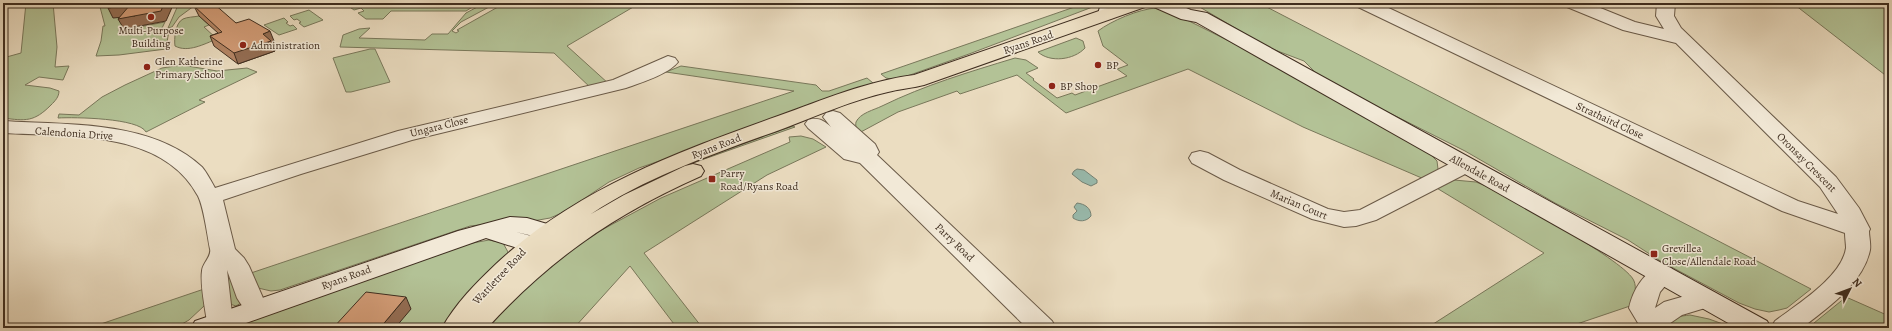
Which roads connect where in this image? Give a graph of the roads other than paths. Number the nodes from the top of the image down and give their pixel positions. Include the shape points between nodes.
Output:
1 (1139, 3) edge
2 (1160, 3) edge
3 (1184, 3) edge
4 (1364, 3) edge
5 (1574, 3) edge
6 (1666, 3) edge
7 (1108, 8) edge
8 (1201, 17) junction
9 (1681, 39) junction
10 (668, 62) dead end
11 (819, 116) junction
12 (3, 127) edge
13 (1200, 158) dead end
14 (1465, 165) junction
15 (210, 197) junction
16 (1858, 230) junction
17 (549, 241) junction
18 (223, 251) junction
19 (1662, 274) junction
20 (1706, 299) junction
21 (257, 309) junction
22 (212, 325) edge
23 (1653, 325) edge
24 (455, 328) edge
25 (471, 328) edge
26 (1043, 328) edge
27 (1758, 328) edge
28 (1784, 328) edge

1 - 7 main road, Ryans Road
2 - 8 street, Allendale Road via 1187,15
3 - 8 street, Allendale Road
4 - 16 street, Strathaird Close via 1790,206
5 - 9 street via 1629,26
6 - 9 street, Oronsay Crescent via 1665,16
7 - 11 main road, Ryans Road via 917,81 896,94
8 - 14 street, Allendale Road
9 - 16 street, Oronsay Crescent via 1828,182 1850,210
10 - 15 street, Ungara Close via 643,76 611,86 405,135
11 - 17 main road, Ryans Road via 657,186 594,221
11 - 26 street, Parry Road via 852,154 866,156
12 - 15 street, Calendonia Drive via 92,132 145,143 171,155 192,170
13 - 14 street, Marian Court via 1320,214 1330,218 1351,220 1368,215
14 - 19 street, Allendale Road
15 - 18 street, Calendonia Drive
16 - 28 street, Oronsay Crescent via 1859,253 1852,270
17 - 21 street, Ryans Road via 498,235 488,230 440,244
17 - 24 main road, Wattletree Road via 488,287
17 - 25 main road, Wattletree Road
18 - 21 street, Calendonia Drive via 237,266 251,302
18 - 22 street via 214,270
19 - 20 street, Allendale Road
19 - 23 street via 1651,285 1643,300 1644,313
20 - 23 street via 1673,308
20 - 27 street, Allendale Road
21 - 22 street, Ryans Road

